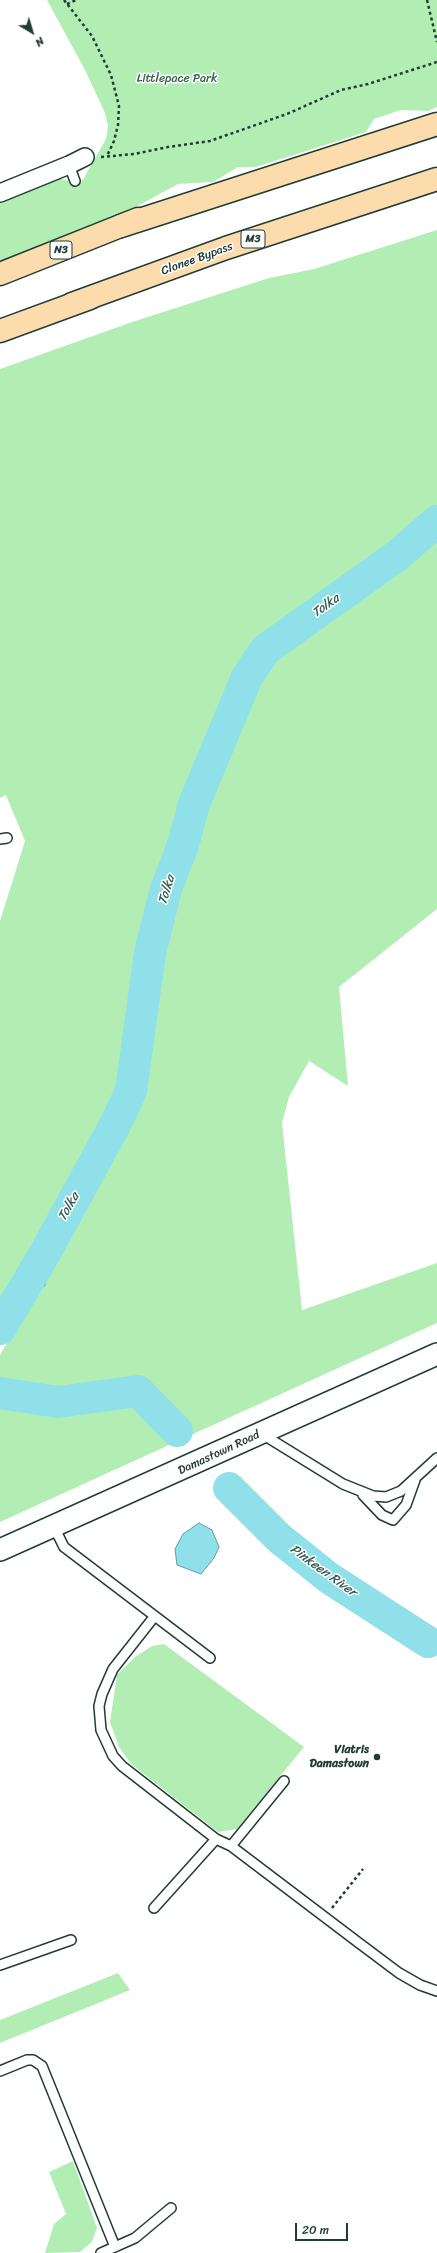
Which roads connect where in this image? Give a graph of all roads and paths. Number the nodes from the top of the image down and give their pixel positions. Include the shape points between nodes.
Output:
1 (64, 0) edge
2 (76, 0) edge
3 (427, 0) edge
4 (67, 4) junction
5 (437, 42) edge
6 (437, 62) edge
7 (437, 113) edge
8 (437, 124) edge
9 (84, 157) joint
10 (107, 157) junction
11 (69, 165) junction
12 (437, 179) edge
13 (75, 181) dead end
14 (437, 190) edge
15 (0, 193) edge
16 (121, 226) junction
17 (0, 274) edge
18 (72, 304) junction
19 (0, 331) edge
20 (437, 1354) edge
21 (261, 1433) junction
22 (437, 1458) edge
23 (416, 1477) junction
24 (357, 1490) junction
25 (54, 1527) junction
26 (0, 1550) edge
27 (154, 1617) junction
28 (210, 1658) dead end
29 (284, 1781) dead end
30 (216, 1839) junction
31 (231, 1846) junction
32 (363, 1869) dead end
33 (154, 1908) dead end
34 (325, 1918) junction
35 (71, 1940) dead end
36 (0, 1965) edge
37 (437, 1991) edge
38 (0, 2071) edge
39 (171, 2208) dead end
40 (115, 2247) junction
41 (101, 2253) edge

1 - 4 path
2 - 4 path
3 - 5 path
4 - 10 path via 92,36 116,92 119,106 118,125
6 - 10 path via 341,90 287,114 210,141
7 - 16 highway via 224,182
8 - 16 highway
9 - 10 path
9 - 11 street
11 - 13 lane
11 - 15 street
12 - 18 highway, Clonee Bypass / M3 via 226,248
14 - 18 highway
16 - 17 highway, N3
18 - 19 highway
20 - 21 street, Damastown Road
21 - 24 lane
21 - 25 street, Damastown Road
22 - 23 lane
23 - 24 lane via 401,1491 386,1497 373,1496
23 - 24 lane via 406,1505 393,1520 382,1515
25 - 26 street, Damastown Road
25 - 27 lane via 64,1547
27 - 28 lane
27 - 30 lane via 112,1669 105,1682 99,1706 101,1730 109,1750 122,1766
29 - 31 lane
30 - 31 lane
30 - 33 lane
31 - 34 lane
32 - 34 path
34 - 37 lane via 399,1973
35 - 36 lane
38 - 40 lane via 26,2060 34,2060 42,2066
39 - 40 lane via 135,2238
40 - 41 lane

